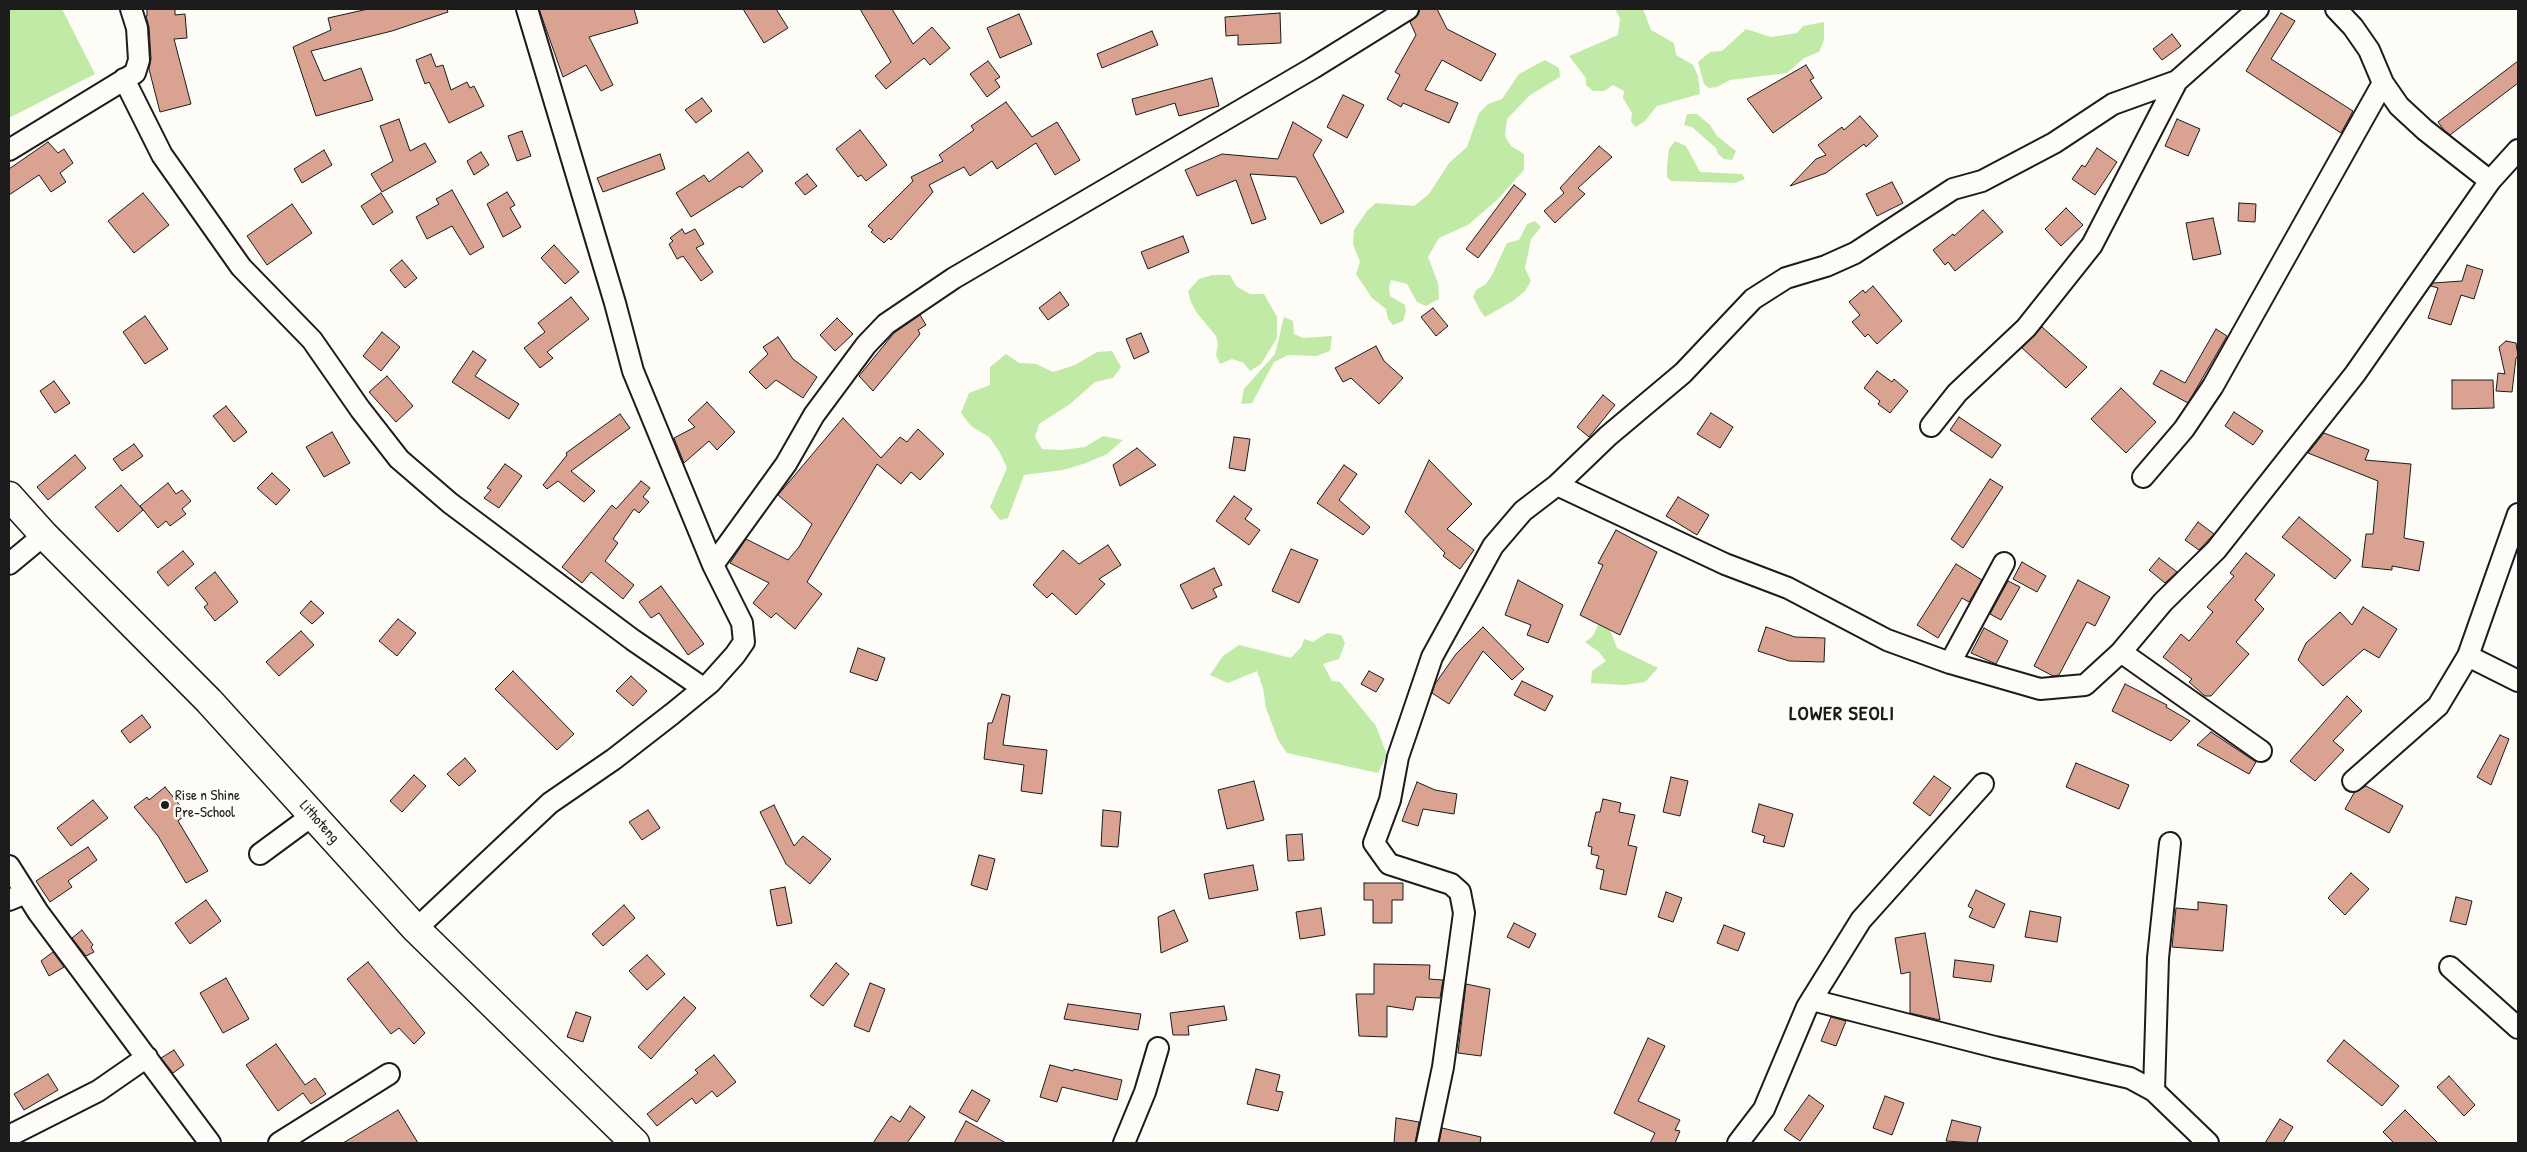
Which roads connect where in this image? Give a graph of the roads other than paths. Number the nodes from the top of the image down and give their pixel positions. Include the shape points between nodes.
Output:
1 (131, 9) edge
2 (527, 9) edge
3 (1408, 9) edge
4 (2258, 9) edge
5 (2336, 9) edge
6 (124, 79) junction
7 (2177, 81) junction
8 (2383, 83) junction
9 (9, 150) edge
10 (2518, 150) edge
11 (2490, 181) junction
12 (1931, 426) dead end
13 (2143, 477) dead end
14 (1557, 485) junction
15 (9, 496) edge
16 (2518, 514) edge
17 (44, 535) junction
18 (2004, 563) dead end
19 (9, 564) edge
20 (713, 565) junction
21 (2121, 652) junction
22 (2468, 656) junction
23 (1950, 663) junction
24 (2518, 681) edge
25 (703, 688) junction
26 (2261, 751) dead end
27 (2353, 781) dead end
28 (1983, 784) dead end
29 (313, 815) junction
30 (2170, 843) dead end
31 (260, 854) dead end
32 (9, 866) edge
33 (17, 897) edge
34 (416, 929) junction
35 (2450, 967) dead end
36 (1812, 1000) junction
37 (2518, 1028) edge
38 (1158, 1048) dead end
39 (147, 1057) junction
40 (389, 1074) dead end
41 (2154, 1091) junction
42 (9, 1136) edge
43 (210, 1143) edge
44 (278, 1143) edge
45 (635, 1143) edge
46 (1124, 1143) edge
47 (1427, 1143) edge
48 (1738, 1143) edge
49 (2208, 1143) edge

1 - 6 street via 137,28 139,60 135,73
2 - 20 street via 616,302 633,371
3 - 20 street via 954,278 886,324 866,345 814,415 786,464
4 - 7 street
5 - 8 street via 2369,50
6 - 9 street
6 - 25 street via 162,155 241,267 312,340 399,459 450,503 633,640
7 - 12 street via 2092,246 2026,328 1957,393
7 - 14 street via 2113,104 2054,143 1982,182 1954,189 1855,253 1786,278 1753,299 1683,374 1608,436
8 - 11 street via 2399,106 2425,130
8 - 13 street via 2213,386 2184,429
10 - 11 street
11 - 21 street via 2355,374 2216,550 2163,602
14 - 23 street via 1725,564 1788,588 1887,640
14 - 47 street via 1523,511 1493,546 1432,657 1398,757 1392,791 1374,843 1389,864 1451,884 1460,892 1464,913 1443,1068
15 - 17 main road, Lithoteng
16 - 22 street
17 - 19 street
17 - 29 main road, Lithoteng via 209,701
18 - 23 street
20 - 25 street via 742,622 744,642
21 - 23 street via 2085,685 2040,689
21 - 26 street
22 - 24 street
22 - 27 street via 2438,706
25 - 34 street via 614,760 550,802
28 - 36 street via 1860,920
29 - 31 street
29 - 34 main road, Lithoteng
30 - 41 street via 2158,958
32 - 33 street
33 - 39 street
34 - 45 main road, Lithoteng
35 - 37 street
36 - 41 street via 2130,1078
36 - 48 street via 1764,1109
38 - 46 street via 1145,1092
39 - 42 street via 98,1091
39 - 43 street
40 - 44 street
41 - 49 street

